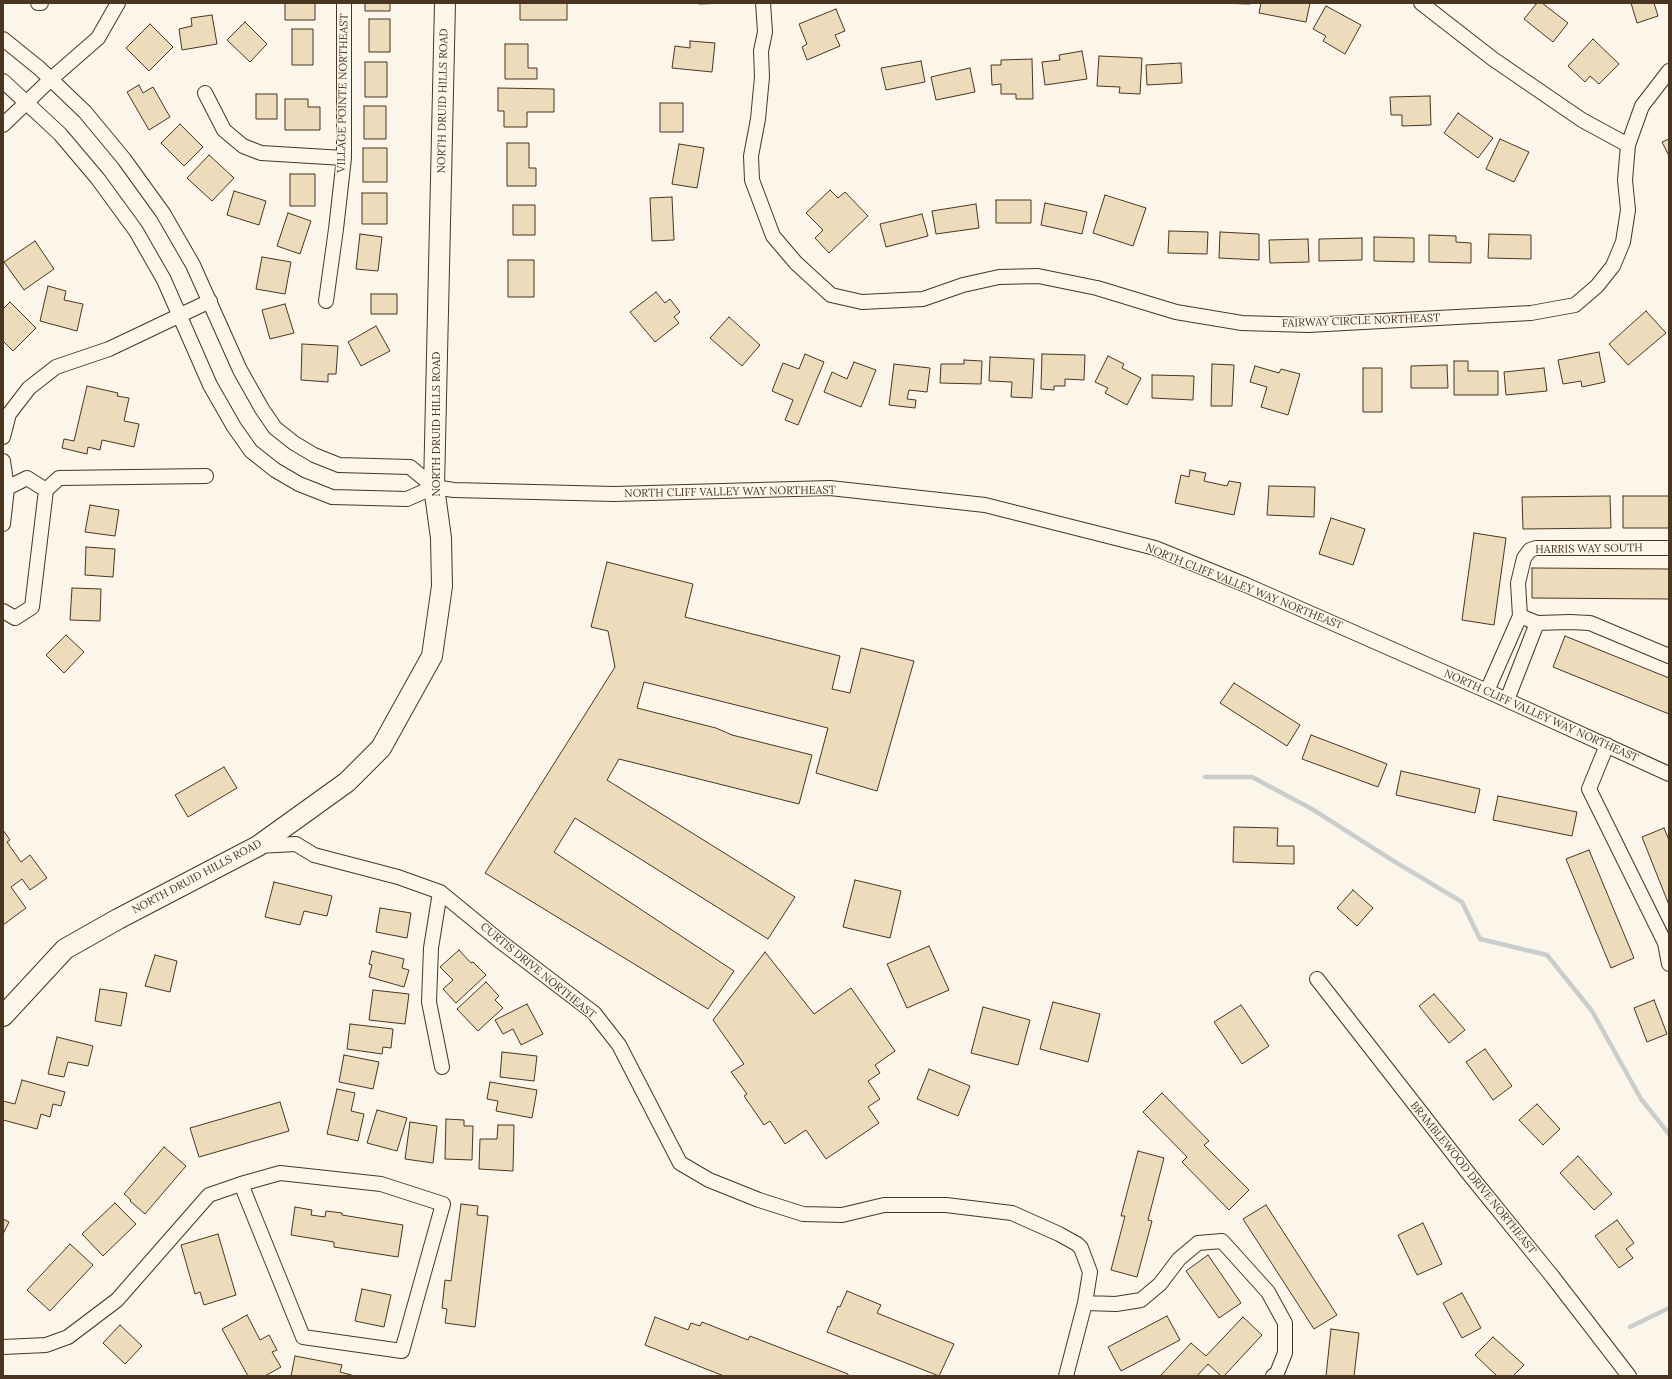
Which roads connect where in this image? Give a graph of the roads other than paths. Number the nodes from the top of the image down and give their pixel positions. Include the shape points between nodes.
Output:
1 (38, 3) edge
2 (42, 3) edge
3 (118, 3) edge
4 (344, 3) edge
5 (445, 3) edge
6 (763, 3) edge
7 (1421, 3) edge
8 (3, 39) edge
9 (1669, 71) edge
10 (51, 79) junction
11 (3, 81) edge
12 (205, 93) dead end
13 (27, 102) junction
14 (3, 125) edge
15 (1628, 144) junction
16 (344, 158) junction
17 (210, 301) junction
18 (326, 301) dead end
19 (180, 315) junction
20 (3, 437) edge
21 (3, 461) edge
22 (206, 476) dead end
23 (434, 487) junction
24 (7, 488) junction
25 (46, 490) junction
26 (3, 524) edge
27 (1669, 548) edge
28 (3, 611) edge
29 (1520, 616) junction
30 (1537, 623) junction
31 (1669, 656) edge
32 (1487, 691) junction
33 (1507, 700) junction
34 (1607, 745) junction
35 (1669, 774) edge
36 (258, 846) junction
37 (440, 892) junction
38 (1669, 964) edge
39 (1317, 979) dead end
40 (3, 1016) edge
41 (442, 1067) dead end
42 (241, 1184) junction
43 (1085, 1303) junction
44 (3, 1348) edge
45 (1066, 1376) edge
46 (1273, 1376) edge
47 (1629, 1376) edge

1 - 2 street
3 - 10 street via 98,38
4 - 16 street, VILLAGE POINTE NORTHEAST
5 - 23 main road, NORTH DRUID HILLS ROAD
6 - 15 street, FAIRWAY CIRCLE NORTHEAST via 765,32 761,51 762,77 758,119 751,156 752,180 773,236 796,263 831,295 862,302 923,299 963,285 999,277 1038,276 1098,288 1176,312 1242,323 1308,324 1531,313 1575,305 1597,286 1613,266 1623,242 1628,210 1625,180
7 - 15 street via 1493,58 1582,120
8 - 10 street
9 - 15 street, FAIRWAY CIRCLE NORTHEAST via 1642,106
10 - 13 street
10 - 17 street via 85,112 159,207 193,265
11 - 13 street
12 - 16 street via 224,130 243,146 261,153
13 - 14 street
13 - 19 street via 60,134 98,179 136,231 164,280
16 - 18 street, VILLAGE POINTE NORTHEAST
17 - 19 street
17 - 23 street via 240,370 275,428 314,455 339,465 410,467
19 - 20 street via 109,349 56,367 29,388 8,414
19 - 23 street via 210,385 234,427 251,451 275,470 299,484 332,497 407,499
21 - 24 street
22 - 25 street via 59,478
23 - 32 street, NORTH CLIFF VALLEY WAY NORTHEAST via 454,490 614,494 830,488 985,505 1155,548 1246,585
23 - 36 main road, NORTH DRUID HILLS ROAD via 441,538 442,586 432,656 381,748 347,782
24 - 25 street via 27,478
24 - 26 street
25 - 28 street via 32,608 15,618
27 - 29 street, HARRIS WAY SOUTH via 1530,550 1524,558 1518,583
29 - 30 street
29 - 32 street, HARRIS WAY SOUTH
30 - 31 street via 1590,623
30 - 33 street
32 - 33 street, NORTH CLIFF VALLEY WAY NORTHEAST
33 - 34 street, NORTH CLIFF VALLEY WAY NORTHEAST
34 - 35 street, NORTH CLIFF VALLEY WAY NORTHEAST
34 - 38 street via 1589,789 1665,943
36 - 37 street, CURTIS DRIVE NORTHEAST via 296,844 314,856 398,877
36 - 40 main road, NORTH DRUID HILLS ROAD via 65,949
37 - 41 street via 431,948 428,1002
37 - 43 street, CURTIS DRIVE NORTHEAST via 594,1013 619,1045 680,1163 709,1180 803,1214 842,1215 884,1205 938,1205 1012,1213 1078,1244 1090,1272
39 - 47 street, BRAMBLEWOOD DRIVE NORTHEAST
42 - 42 street via 280,1173 381,1184 443,1204 402,1351 303,1337
42 - 44 street via 209,1195 117,1300 68,1337 46,1345
43 - 45 street, CURTIS DRIVE NORTHEAST
43 - 46 street via 1116,1304 1141,1300 1160,1284 1179,1259 1198,1243 1222,1241 1268,1292 1285,1323 1285,1353 1277,1373

